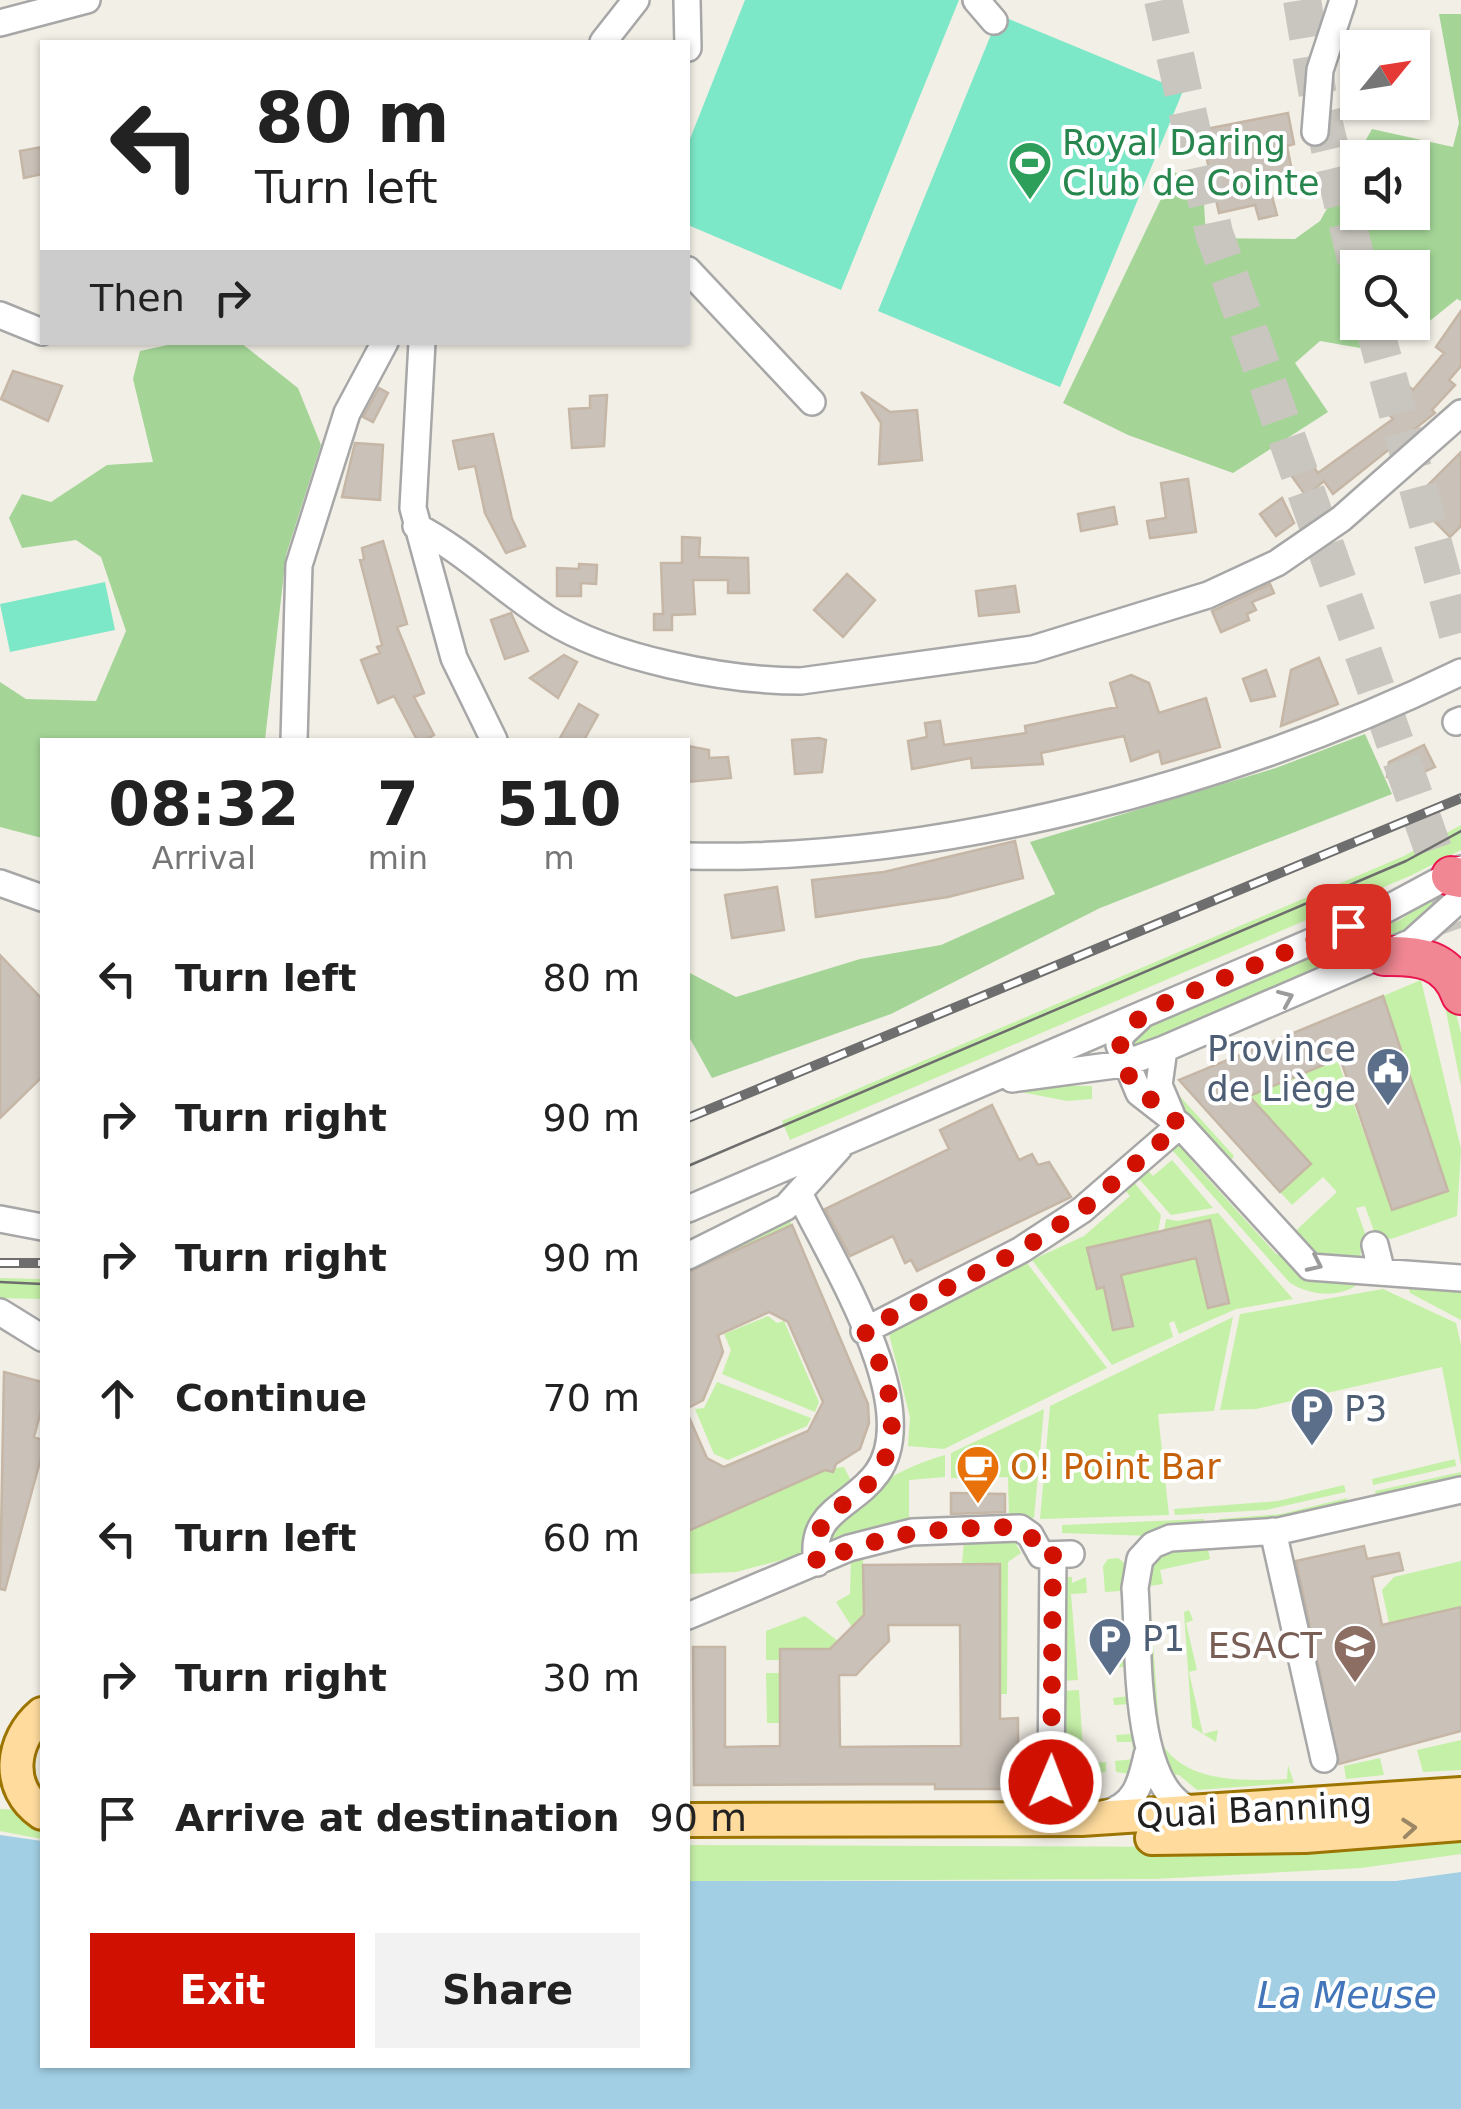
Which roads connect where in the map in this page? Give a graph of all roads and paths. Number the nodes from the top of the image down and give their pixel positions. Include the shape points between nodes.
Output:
1 (87, 0) edge
2 (636, 0) edge
3 (687, 0) edge
4 (976, 0) edge
5 (1343, 0) edge
6 (994, 21) dead end
7 (0, 23) edge
8 (605, 40) edge
9 (688, 40) edge
10 (1315, 132) dead end
11 (690, 272) edge
12 (0, 315) edge
13 (40, 331) edge
14 (383, 345) edge
15 (422, 345) edge
16 (812, 402) dead end
17 (1461, 413) edge
18 (416, 526) junction
19 (1461, 672) edge
20 (294, 738) edge
21 (493, 738) edge
22 (690, 856) edge
23 (1458, 880) edge
24 (0, 884) edge
25 (40, 897) edge
26 (1384, 956) junction
27 (1461, 995) edge
28 (1148, 1010) junction
29 (1164, 1049) junction
30 (1124, 1064) junction
31 (978, 1087) junction
32 (1176, 1121) junction
33 (842, 1144) junction
34 (800, 1195) junction
35 (690, 1208) edge
36 (0, 1219) edge
37 (40, 1228) edge
38 (690, 1255) edge
39 (1461, 1278) edge
40 (0, 1312) edge
41 (864, 1330) junction
42 (40, 1337) edge
43 (1461, 1490) edge
44 (1273, 1531) junction
45 (816, 1557) junction
46 (690, 1615) edge
47 (40, 1716) edge
48 (1148, 1750) junction
49 (8, 1756) edge
50 (1324, 1759) dead end
51 (1051, 1782) dead end
52 (1461, 1794) edge
53 (23, 1803) edge
54 (1208, 1814) junction
55 (1081, 1819) junction
56 (690, 1820) edge
57 (1461, 1824) edge
58 (690, 1837) edge

1 - 7 street
2 - 8 street
3 - 9 street
4 - 6 street
5 - 10 street via 1320,70
11 - 16 street
12 - 13 street
14 - 20 street via 347,413 300,565
15 - 18 street
17 - 18 street via 1341,519 1277,563 1208,595 1034,649 801,681 687,666 580,635
18 - 21 street via 454,658
19 - 22 street via 1238,760 1110,800 877,849
23 - 26 street via 1433,927
23 - 28 street
24 - 25 street
26 - 27 highway via 1439,964
29 -> 26 street
28 - 30 street via 1122,1035
28 - 31 street
29 - 30 street
29 - 32 street via 1159,1085
30 - 31 street
30 - 32 street via 1140,1093
31 - 33 street
32 -> 39 street via 1310,1267
32 - 41 street via 1082,1210
33 - 34 street
33 - 35 street
34 - 38 street
34 - 41 street
36 - 37 street
40 - 42 street
41 - 45 street via 882,1362 890,1431 879,1471 827,1517
43 - 44 street
44 - 48 street via 1170,1538 1140,1559 1135,1588
44 - 50 street
45 - 46 street
45 - 51 street via 912,1532 1020,1528 1041,1555 1062,1554
47 - 49 main road
48 - 54 street via 1168,1796
48 - 55 street via 1138,1792 1112,1812
49 - 53 main road
52 - 54 main road, Quai Banning
54 - 55 main road, Quai Banning
55 - 56 main road, Quai Banning
58 -> 57 main road, Quai Banning via 1306,1836

